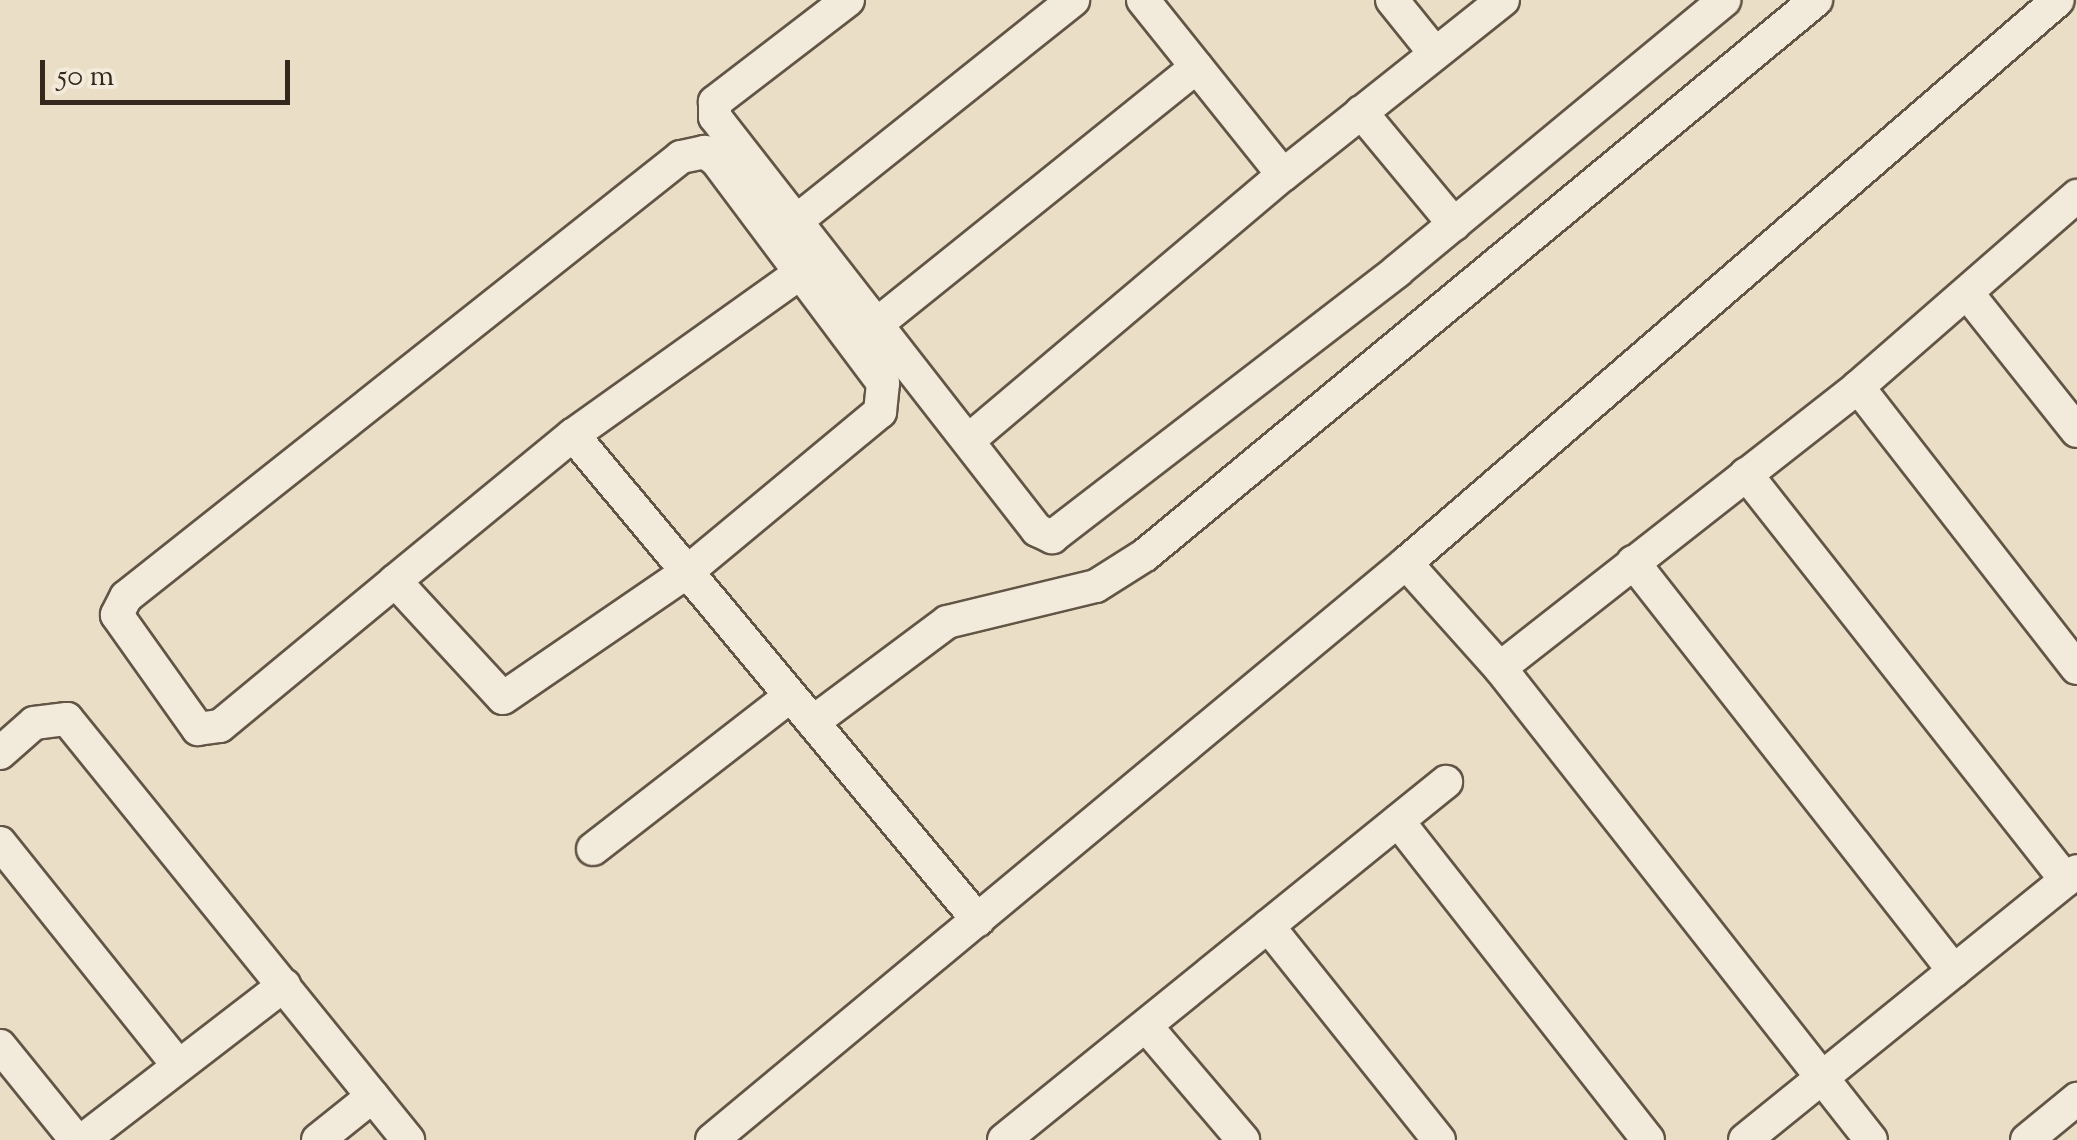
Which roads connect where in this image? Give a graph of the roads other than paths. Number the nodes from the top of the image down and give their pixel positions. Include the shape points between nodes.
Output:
1 (848, 0) edge
2 (1073, 0) edge
3 (1143, 0) edge
4 (1392, 0) edge
5 (1503, 0) edge
6 (1725, 0) edge
7 (1816, 0) edge
8 (2058, 0) edge
9 (1434, 52) junction
10 (1197, 66) junction
11 (1361, 112) junction
12 (1284, 175) junction
13 (2075, 202) edge
14 (795, 222) junction
15 (1454, 224) junction
16 (800, 273) junction
17 (1968, 294) junction
18 (877, 324) junction
19 (1858, 386) junction
20 (2077, 431) edge
21 (572, 435) junction
22 (970, 440) junction
23 (1746, 474) junction
24 (1406, 562) junction
25 (1633, 562) junction
26 (687, 572) junction
27 (395, 581) junction
28 (1500, 668) junction
29 (2077, 668) edge
30 (790, 696) junction
31 (812, 722) junction
32 (0, 753) edge
33 (1446, 782) dead end
34 (1398, 820) junction
35 (0, 843) edge
36 (593, 849) dead end
37 (2071, 876) edge
38 (978, 920) junction
39 (1268, 926) junction
40 (1954, 970) junction
41 (284, 985) junction
42 (1146, 1026) junction
43 (0, 1046) edge
44 (178, 1065) junction
45 (1821, 1078) junction
46 (373, 1096) junction
47 (2077, 1100) edge
48 (1015, 1136) edge
49 (80, 1140) edge
50 (318, 1140) edge
51 (408, 1140) edge
52 (712, 1140) edge
53 (1244, 1140) edge
54 (1439, 1140) edge
55 (1648, 1140) edge
56 (1745, 1140) edge
57 (1871, 1140) edge
58 (2027, 1140) edge

1 - 14 street via 712,108
2 - 14 street
3 - 10 street
4 - 9 street
5 - 9 street
6 - 15 street
7 - 31 street via 1145,555 1096,586 947,622
8 - 24 street
9 - 11 street
10 - 12 street
10 - 18 street
11 - 12 street
11 - 15 street
12 - 22 street
13 - 17 street
14 - 18 street
15 - 22 street via 1052,538 1037,530
16 - 21 street
16 - 26 street via 883,383 886,400
16 - 27 street via 716,160 705,152 681,157 126,597 117,616 206,732
17 - 19 street
17 - 20 street
18 - 22 street
19 - 23 street
19 - 29 street
21 - 26 street
21 - 27 street
23 - 25 street
23 - 37 street
24 - 28 street
24 - 38 street
25 - 28 street
25 - 40 street
26 - 27 street via 503,698
26 - 30 street
28 - 45 street
30 - 31 street
30 - 36 street
31 - 38 street
32 - 41 street via 34,723 67,719
33 - 34 street
34 - 39 street
34 - 55 street
35 - 44 street
37 - 40 street
38 - 52 street
39 - 42 street
39 - 54 street
40 - 45 street
41 - 44 street
41 - 46 street
42 - 48 street
42 - 53 street
43 - 49 street
44 - 49 street
45 - 56 street
45 - 57 street
46 - 50 street
46 - 51 street
47 - 58 street

